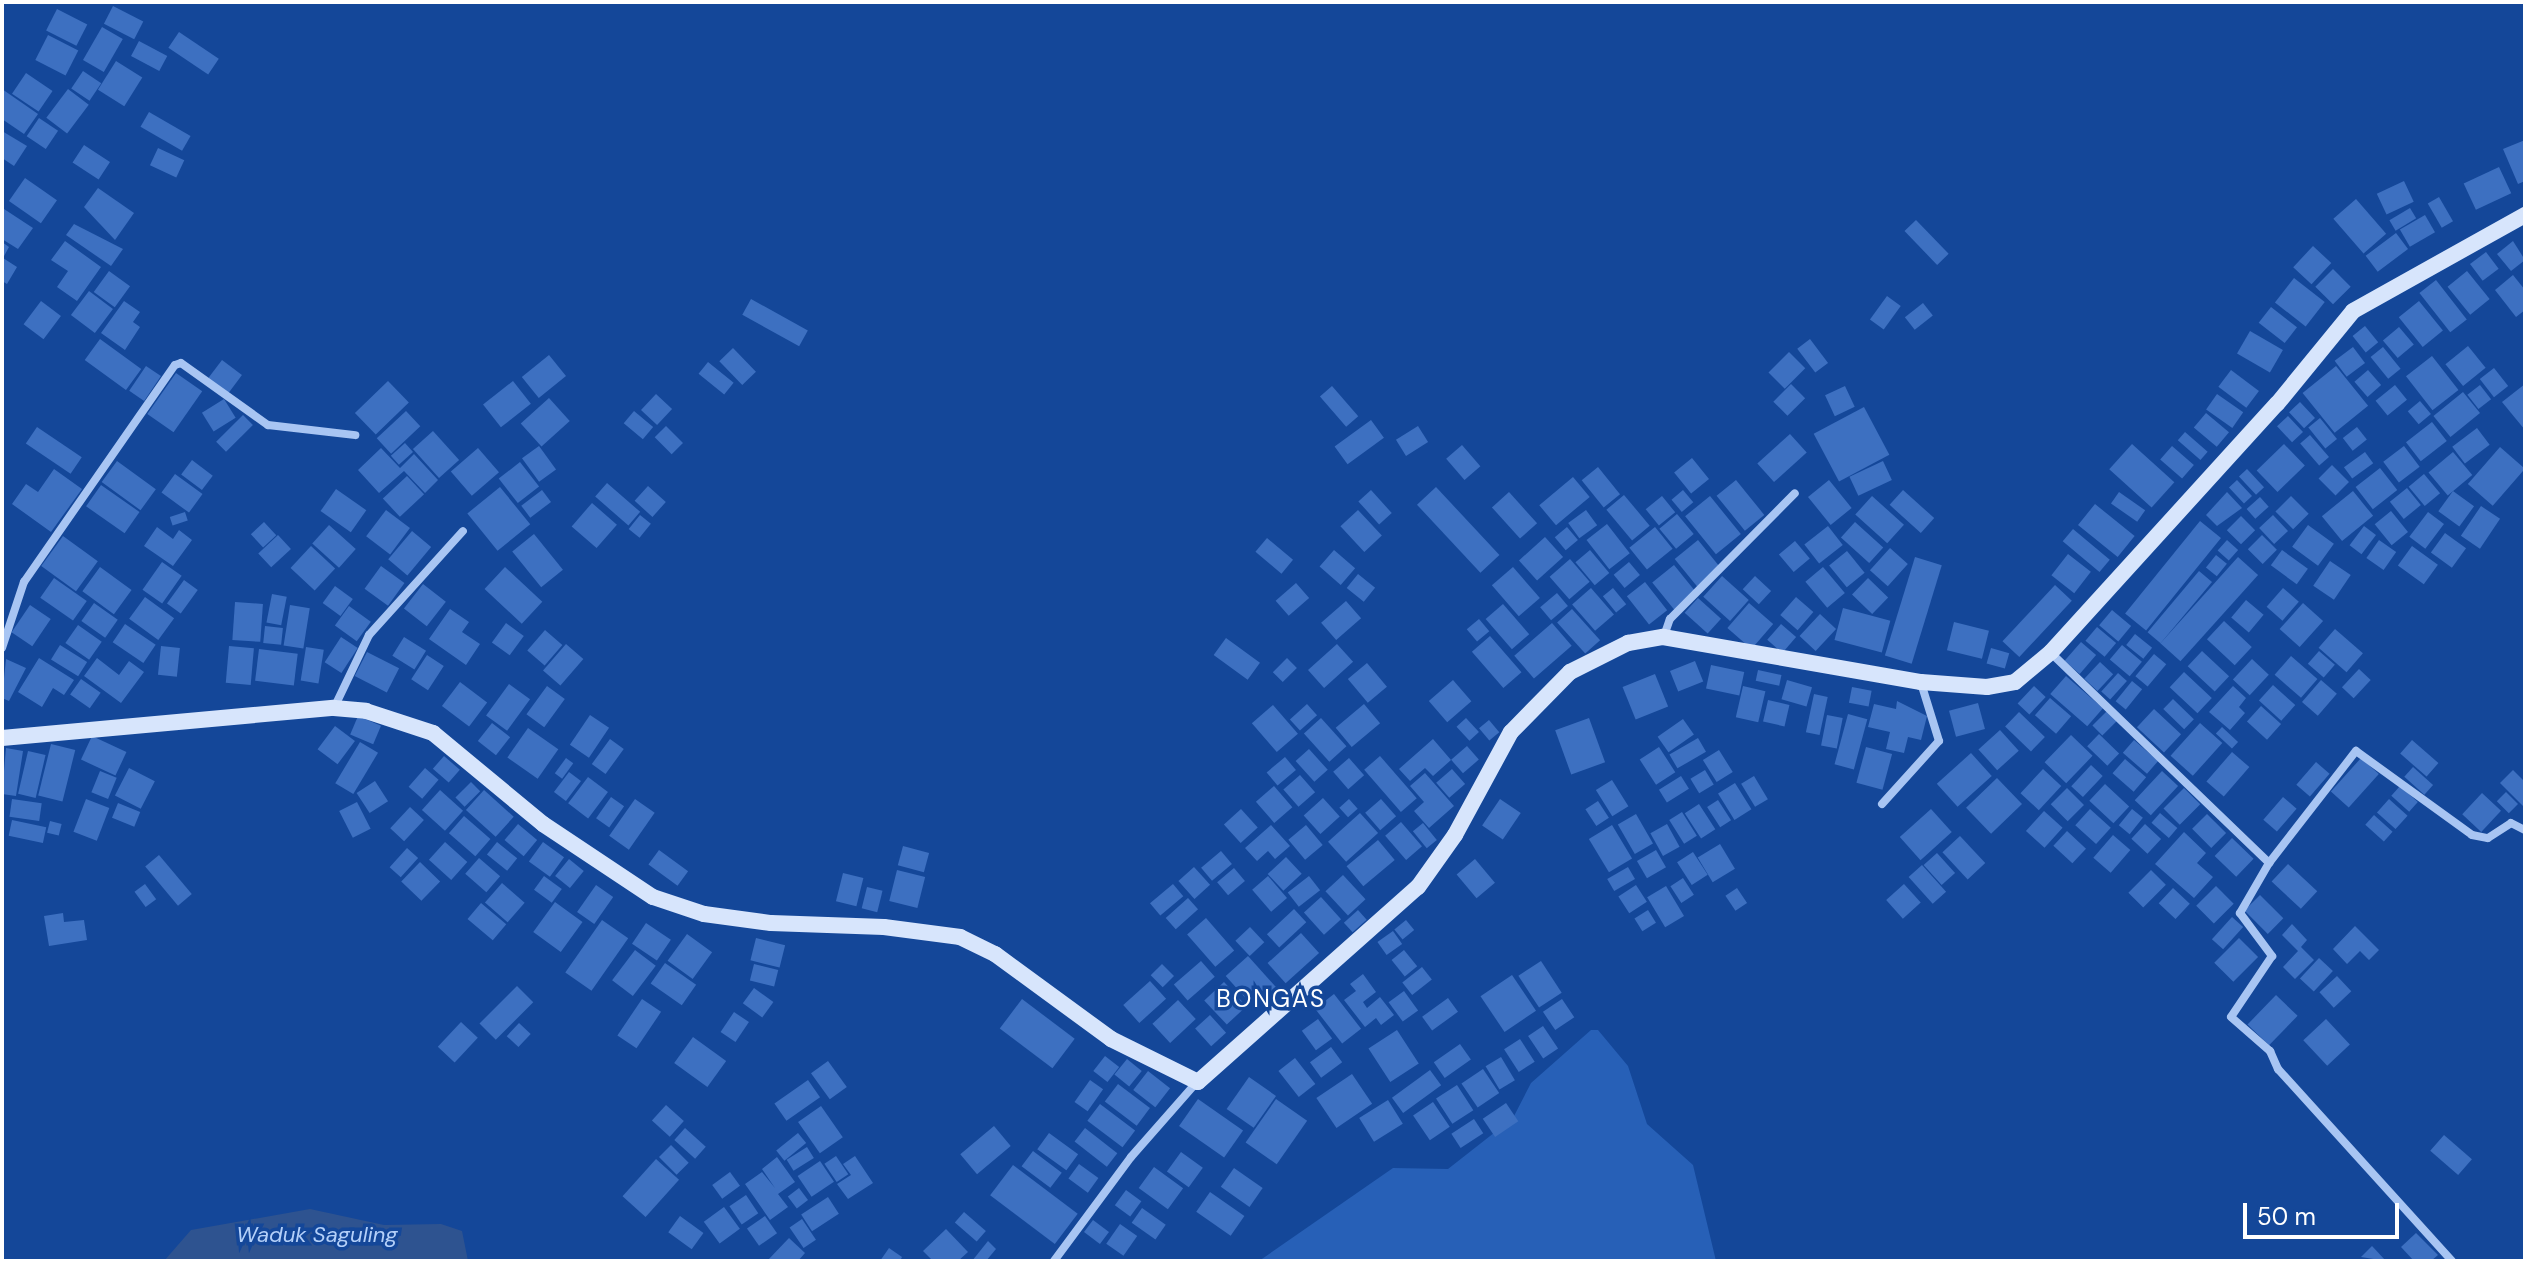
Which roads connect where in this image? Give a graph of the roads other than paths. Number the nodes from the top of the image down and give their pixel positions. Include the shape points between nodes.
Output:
1 (2525, 215) edge
2 (355, 435) dead end
3 (1795, 493) dead end
4 (463, 531) dead end
5 (1663, 637) junction
6 (2, 648) edge
7 (2051, 652) junction
8 (1921, 682) junction
9 (334, 708) junction
10 (2, 738) edge
11 (1882, 804) dead end
12 (2525, 830) edge
13 (2269, 863) junction
14 (1198, 1082) junction
15 (1054, 1261) edge
16 (2452, 1261) edge

1 - 7 main road via 2353,311 2277,404
2 - 6 street via 268,425 181,363 175,365 24,582
3 - 5 street via 1670,619
4 - 9 street via 369,635
5 - 8 main road
5 - 14 main road via 1609,650 1549,688 1511,732 1455,835 1418,887
7 - 8 main road via 2001,686
7 - 13 street
8 - 11 street via 1939,741
9 - 10 main road
9 - 14 main road via 433,733 543,824 653,897 704,914 771,923 960,937 1011,965 1111,1039
12 - 13 street via 2511,823 2488,838 2472,835 2356,751
13 - 16 street via 2240,913 2272,956 2231,1017 2270,1051 2278,1069
14 - 15 street via 1131,1157

